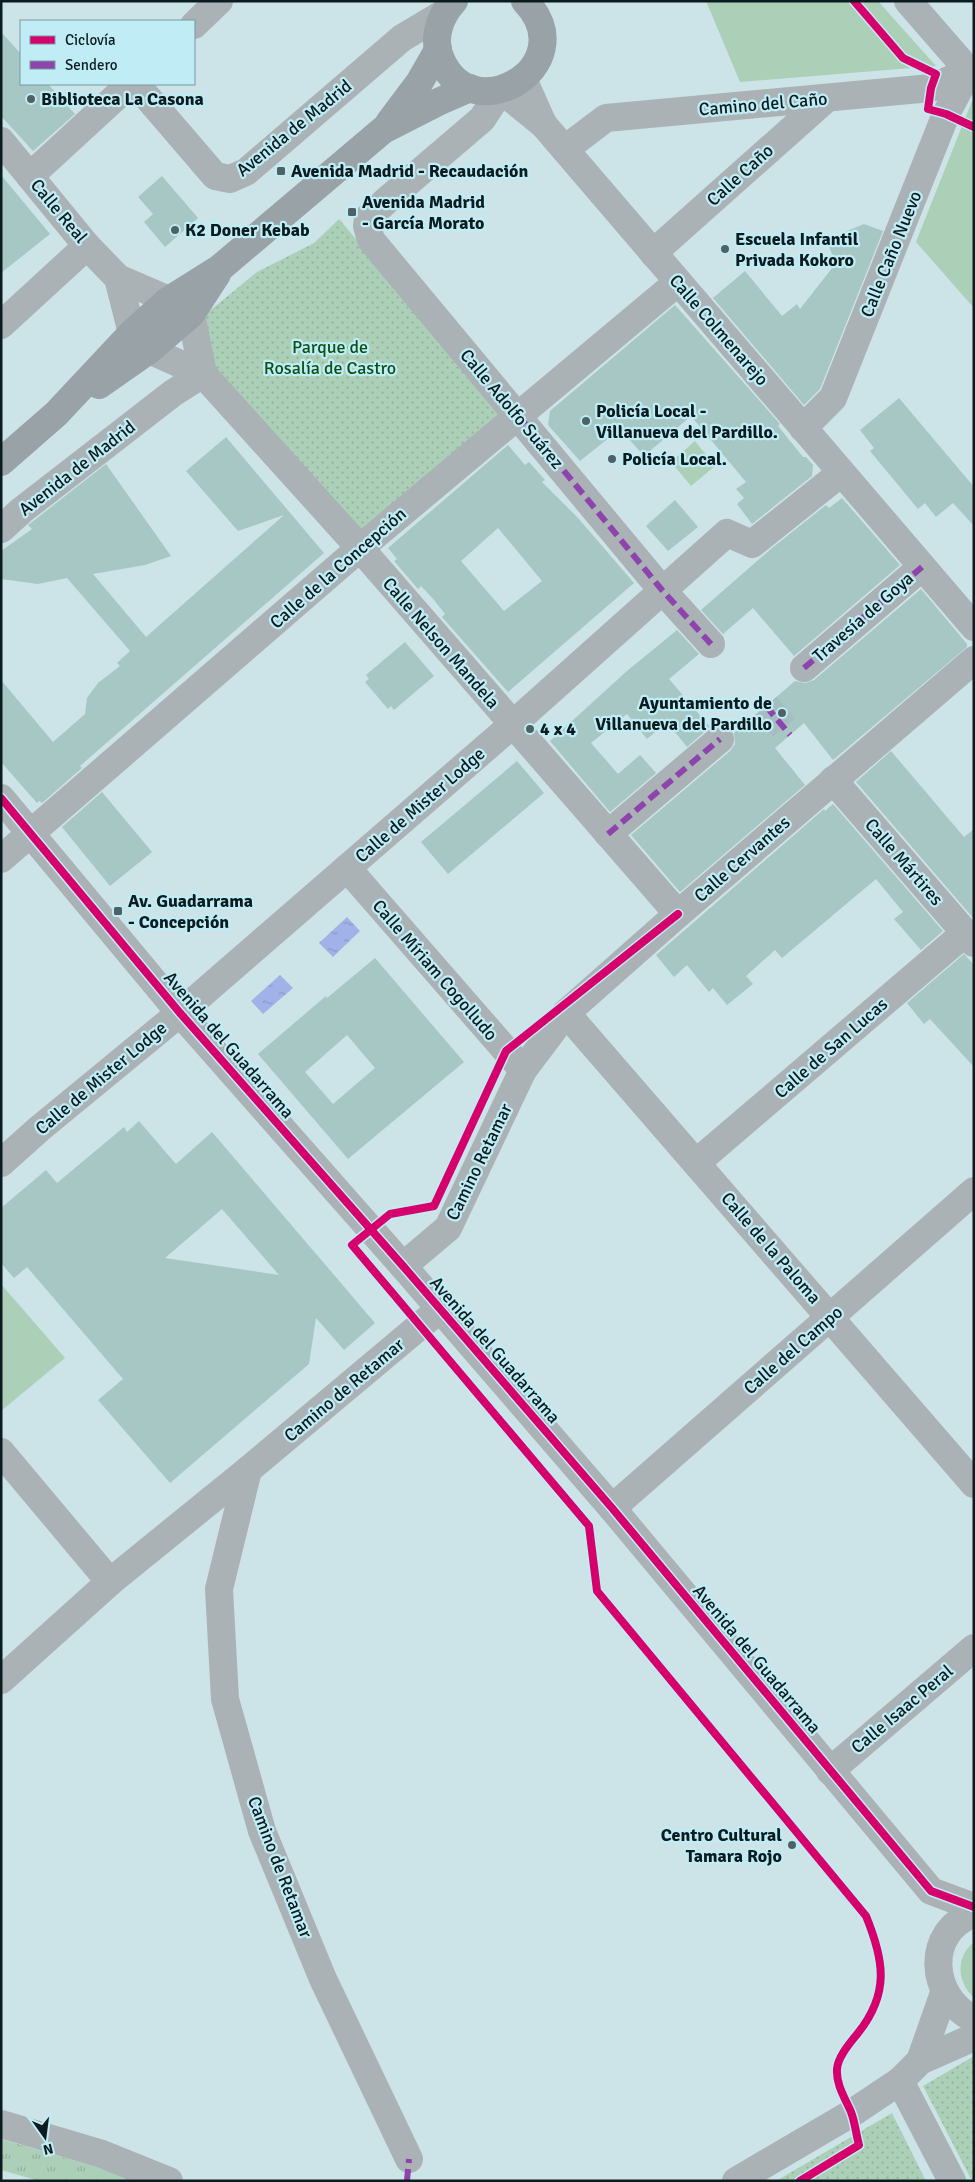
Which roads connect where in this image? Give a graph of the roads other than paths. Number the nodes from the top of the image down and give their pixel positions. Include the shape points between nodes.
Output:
1 (219, 1) edge
2 (908, 1) edge
3 (448, 6) edge
4 (539, 7) edge
5 (195, 24) edge
6 (438, 50) junction
7 (971, 74) edge
8 (129, 85) edge
9 (137, 85) edge
10 (512, 85) junction
11 (470, 88) junction
12 (828, 98) junction
13 (383, 130) junction
14 (1, 141) edge
15 (565, 150) junction
16 (30, 176) junction
17 (87, 246) junction
18 (653, 253) junction
19 (118, 278) junction
20 (678, 282) junction
21 (180, 307) junction
22 (1, 325) edge
23 (141, 342) junction
24 (203, 374) junction
25 (518, 415) junction
26 (803, 428) junction
27 (1, 462) edge
28 (841, 473) junction
29 (1, 529) edge
30 (360, 548) junction
31 (922, 566) junction
32 (662, 590) junction
33 (974, 627) edge
34 (711, 644) dead end
35 (974, 660) edge
36 (804, 668) dead end
37 (512, 725) junction
38 (720, 739) dead end
39 (833, 780) junction
40 (1, 798) edge
41 (31, 832) junction
42 (608, 834) junction
43 (1, 858) edge
44 (347, 868) junction
45 (678, 914) junction
46 (969, 938) edge
47 (180, 1013) junction
48 (566, 1013) junction
49 (524, 1070) junction
50 (696, 1163) junction
51 (1, 1164) edge
52 (974, 1191) edge
53 (403, 1266) junction
54 (440, 1309) junction
55 (831, 1317) junction
56 (1, 1452) edge
57 (248, 1470) junction
58 (974, 1484) edge
59 (612, 1508) junction
60 (110, 1582) junction
61 (974, 1648) edge
62 (1, 1680) edge
63 (830, 1771) junction
64 (931, 1890) junction
65 (974, 1908) edge
66 (974, 1914) edge
67 (942, 1945) junction
68 (944, 1993) junction
69 (974, 2019) edge
70 (974, 2038) edge
71 (920, 2061) junction
72 (900, 2081) junction
73 (1, 2124) edge
74 (409, 2159) dead end
75 (170, 2181) edge
76 (736, 2181) edge
77 (952, 2181) edge

1 - 5 street
2 - 7 street
3 - 6 main road via 437,37
3 - 9 street, Avenida de Madrid via 402,38 246,172 230,179 215,176
4 - 10 main road via 540,51 534,67
6 - 11 main road via 449,73
6 - 13 main road via 419,83
7 - 12 street, Camino del Caño via 931,88
7 - 26 street, Calle Caño Nuevo via 946,114 833,398
8 - 16 street
10 - 11 main road via 485,91
10 - 15 street, Calle Colmenarejo
10 - 25 street, Calle Adolfo Suárez via 482,119 376,209 368,218 367,226 370,240
11 - 13 main road
12 - 15 street, Camino del Caño via 606,118
12 - 18 street, Calle Caño
13 - 21 main road via 220,268
14 - 16 street, Calle Real
15 - 18 street, Calle Colmenarejo
16 - 17 street, Calle Real
17 - 19 street, Calle Real
17 - 22 street
18 - 20 street, Calle Colmenarejo
19 - 21 street, Calle Real
19 - 23 street, Calle Real
20 - 25 street, Calle de la Concepción
20 - 26 street, Calle Colmenarejo
21 - 23 main road
21 - 24 street
23 - 24 street
23 - 27 main road
24 - 29 street, Avenida de Madrid via 150,410
24 - 30 street, Calle Nelson Mandela
25 - 30 street, Calle de la Concepción
25 - 32 street, Calle Adolfo Suárez
26 - 28 street, Calle Colmenarejo
28 - 31 street, Calle Colmenarejo
28 - 32 street, Calle de Mister Lodge via 752,544 727,533
30 - 37 street, Calle Nelson Mandela
30 - 41 street, Calle de la Concepción
31 - 33 street, Calle Colmenarejo
31 - 36 street, Travesía de Goya
32 - 34 street, Calle Adolfo Suárez
32 - 37 street, Calle de Mister Lodge
35 - 39 street, Calle Cervantes
37 - 42 street, Calle Nelson Mandela
37 - 44 street, Calle de Mister Lodge
38 - 42 street
39 - 45 street, Calle Cervantes
39 - 46 street, Calle Mártires
40 - 41 street, Avenida del Guadarrama
41 - 43 street, Calle de la Concepción
41 - 47 street, Avenida del Guadarrama
42 - 45 street, Calle Nelson Mandela
44 - 47 street, Calle de Mister Lodge
44 - 49 street, Calle Míriam Cogolludo
45 - 48 street, Calle Cervantes
46 - 50 street, Calle de San Lucas
47 - 51 street, Calle de Mister Lodge
47 - 53 street, Avenida del Guadarrama
48 - 49 street, Calle Cervantes
48 - 50 street, Calle de la Paloma
49 - 53 street, Camino Retamar via 448,1228
50 - 55 street, Calle de la Paloma
52 - 55 street, Calle del Campo
53 - 54 street, Avenida del Guadarrama
54 - 57 street, Camino de Retamar
54 - 59 street, Avenida del Guadarrama
55 - 58 street, Calle de la Paloma
55 - 59 street, Calle del Campo
56 - 60 street
57 - 60 street, Camino de Retamar
57 - 74 street, Camino de Retamar via 219,1589 225,1699 262,1831 323,1979
59 - 63 street, Avenida del Guadarrama
60 - 62 street, Camino de Retamar
61 - 63 street, Calle Isaac Peral
63 - 64 street, Avenida del Guadarrama
64 - 65 street, Avenida del Guadarrama
64 - 67 street, Avenida del Guadarrama
66 - 67 street via 958,1923
67 - 68 street via 938,1960
68 - 69 street via 956,2008
68 - 71 street
70 - 71 street
71 - 72 street
72 - 76 street
72 - 77 street
73 - 75 street via 102,2154

